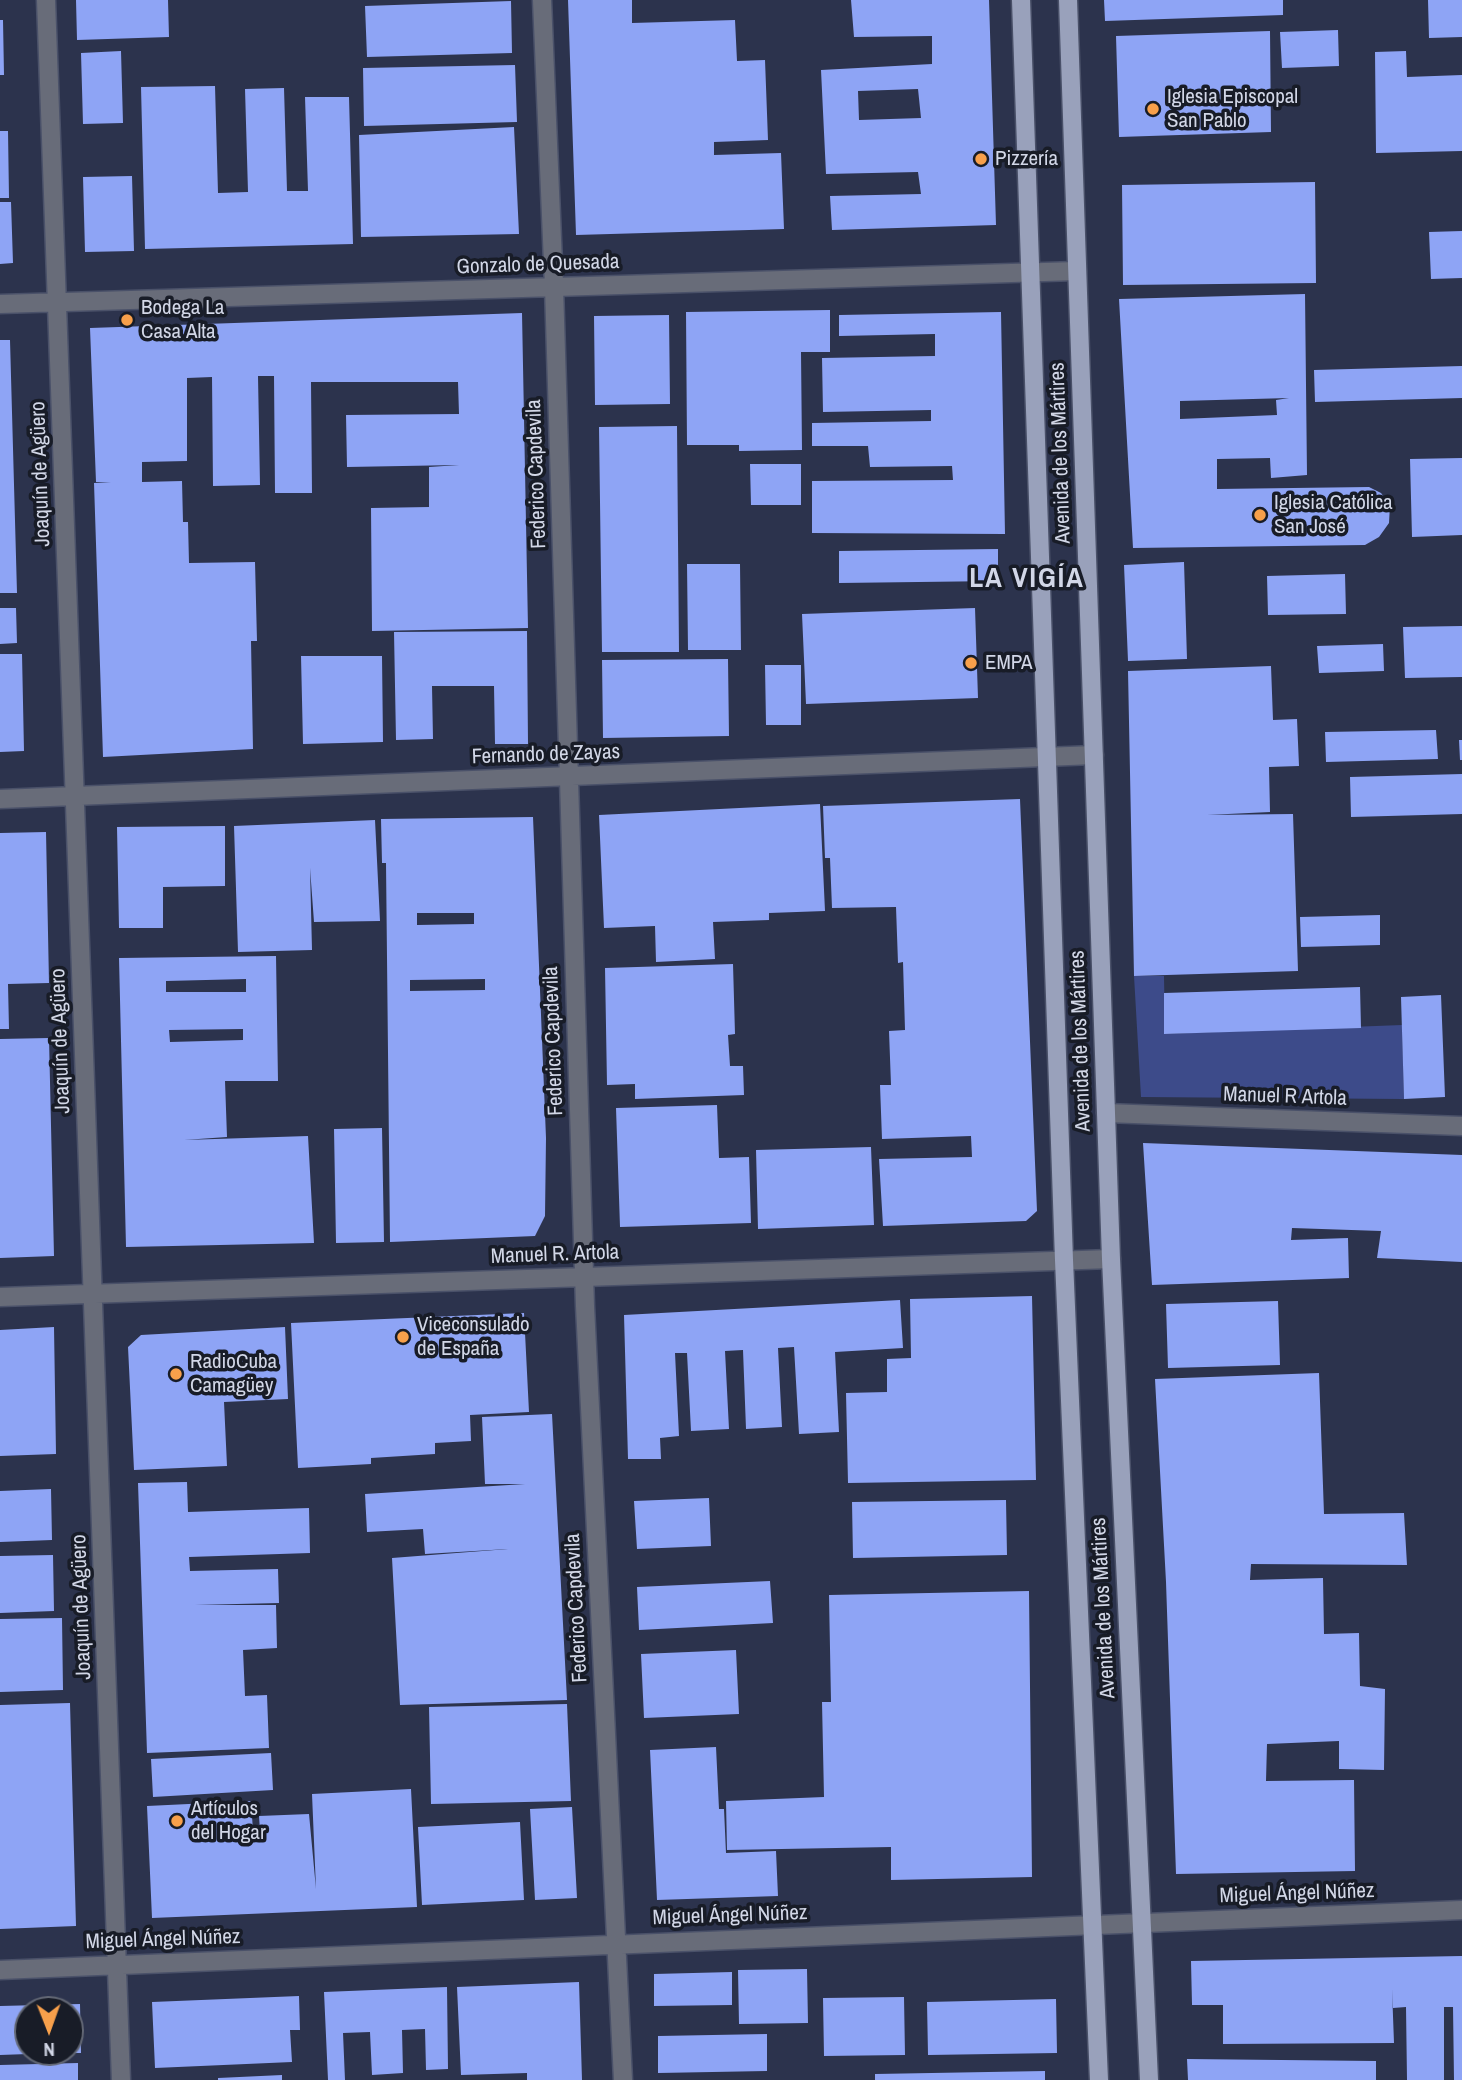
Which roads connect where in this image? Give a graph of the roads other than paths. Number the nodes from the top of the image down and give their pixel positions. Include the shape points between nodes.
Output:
1 (46, 0) edge
2 (542, 0) edge
3 (1021, 0) edge
4 (1068, 0) edge
5 (1077, 271) junction
6 (1028, 272) junction
7 (554, 287) junction
8 (57, 302) junction
9 (0, 304) edge
10 (1094, 755) junction
11 (1046, 757) junction
12 (570, 776) junction
13 (75, 796) junction
14 (0, 799) edge
15 (1106, 1113) junction
16 (1462, 1126) edge
17 (1111, 1259) junction
18 (1064, 1260) junction
19 (584, 1276) junction
20 (93, 1293) junction
21 (0, 1297) edge
22 (1462, 1910) edge
23 (1142, 1923) junction
24 (1092, 1926) junction
25 (616, 1943) junction
26 (118, 1965) junction
27 (0, 1970) edge
28 (121, 2080) edge
29 (623, 2080) edge
30 (1099, 2080) edge
31 (1149, 2080) edge

1 - 8 street, Joaquín de Agüero
2 - 7 street, Federico Capdevila
3 - 6 main road, Avenida de los Mártires
4 - 5 main road, Avenida de los Mártires
5 - 6 street, Gonzalo de Quesada
5 - 10 main road, Avenida de los Mártires
6 - 7 street, Gonzalo de Quesada
6 - 11 main road, Avenida de los Mártires
7 - 8 street, Gonzalo de Quesada
7 - 12 street, Federico Capdevila
8 - 9 street, Gonzalo de Quesada
8 - 13 street, Joaquín de Agüero
10 - 11 street, Fernando de Zayas
10 - 15 main road, Avenida de los Mártires
11 - 12 street, Fernando de Zayas
11 - 18 main road, Avenida de los Mártires
12 - 13 street, Fernando de Zayas
12 - 19 street, Federico Capdevila
13 - 14 street, Fernando de Zayas
13 - 20 street, Joaquín de Agüero
15 - 16 street, Manuel R Artola
15 - 17 main road, Avenida de los Mártires
17 - 18 street, Manuel R. Artola
17 - 23 main road, Avenida de los Mártires
18 - 19 street, Manuel R. Artola
18 - 24 main road, Avenida de los Mártires
19 - 20 street, Manuel R. Artola
19 - 25 street, Federico Capdevila
20 - 21 street, Manuel R. Artola
20 - 26 street, Joaquín de Agüero
22 - 23 street, Miguel Ángel Núñez
23 - 24 street, Miguel Ángel Núñez
23 - 31 main road, Avenida de los Mártires
24 - 25 street, Miguel Ángel Núñez
24 - 30 main road, Avenida de los Mártires
25 - 26 street, Miguel Ángel Núñez
25 - 29 street, Federico Capdevila
26 - 27 street, Miguel Ángel Núñez
26 - 28 street, Joaquín de Agüero

